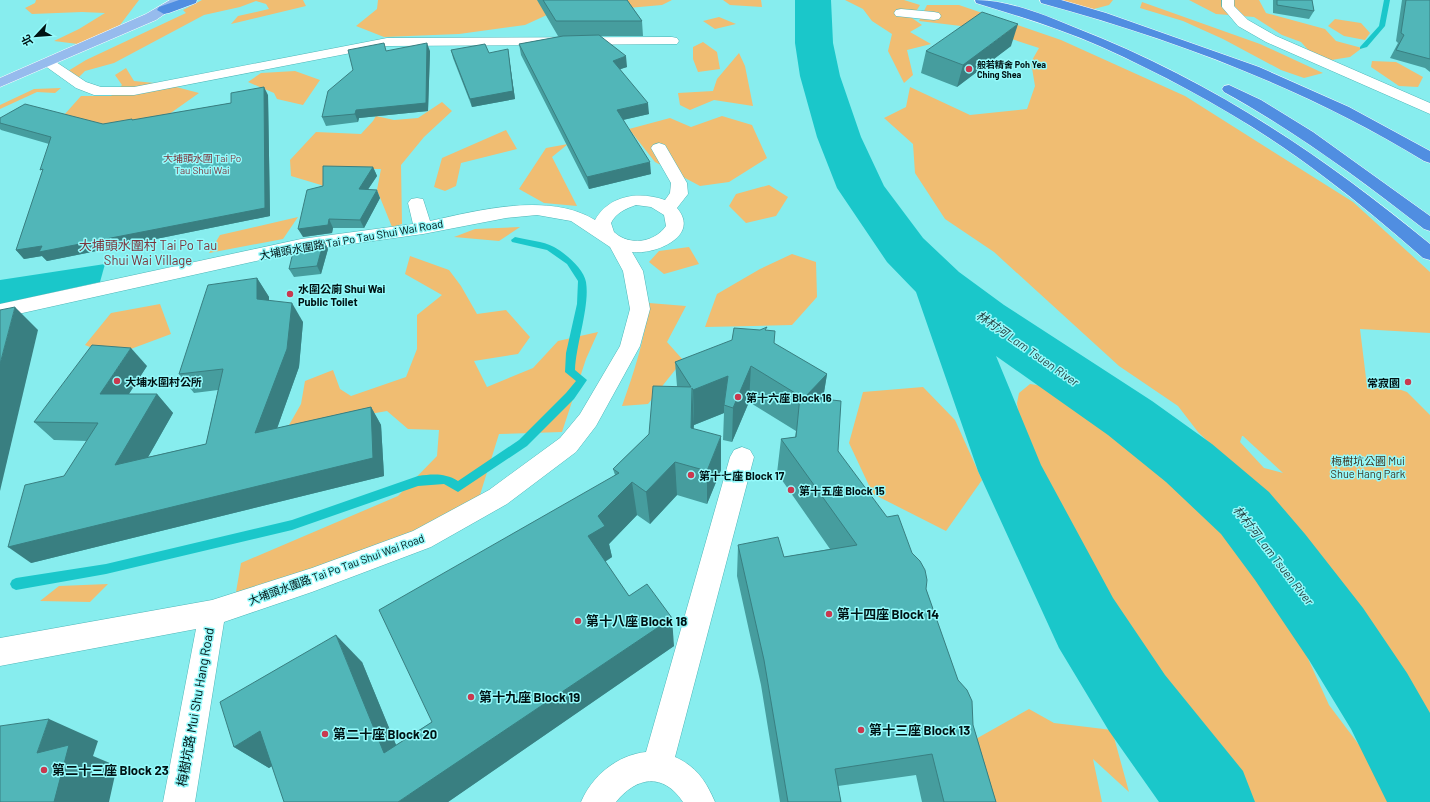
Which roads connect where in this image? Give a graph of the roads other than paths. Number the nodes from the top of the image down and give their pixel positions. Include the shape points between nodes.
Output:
1 (179, 0) edge
2 (191, 0) edge
3 (981, 0) edge
4 (1016, 0) edge
5 (1046, 0) edge
6 (1228, 0) edge
7 (902, 6) edge
8 (164, 10) junction
9 (934, 16) dead end
10 (900, 28) dead end
11 (638, 41) junction
12 (672, 41) dead end
13 (638, 55) dead end
14 (48, 63) junction
15 (1190, 69) dead end
16 (1216, 82) dead end
17 (0, 83) edge
18 (1430, 109) edge
19 (658, 148) dead end
20 (1430, 158) edge
21 (417, 203) dead end
22 (667, 208) junction
23 (1430, 225) edge
24 (423, 228) junction
25 (611, 239) junction
26 (1430, 254) edge
27 (0, 311) edge
28 (742, 457) dead end
29 (212, 613) junction
30 (0, 652) edge
31 (657, 766) junction
32 (179, 802) edge
33 (597, 802) edge
34 (700, 802) edge

1 - 8 main road
2 - 8 highway
3 - 26 highway via 1094,39 1175,75 1223,101 1334,176
4 - 15 highway via 1106,31
5 - 20 highway via 1134,26 1255,71 1326,101 1378,127
6 - 18 street via 1228,7 1243,23 1271,39
7 - 9 street
7 - 10 street
8 - 14 main road
11 - 12 street
11 - 13 street
11 - 14 street via 387,42 134,91 98,92 81,85
14 - 17 main road
16 - 23 highway via 1326,147
19 - 22 street via 679,183 679,194
21 - 24 street
22 - 25 street, 大埔頭水圍路 Tai Po Tau Shui Wai Road via 673,214 675,222 667,237 652,244 634,247
22 - 25 street, 大埔頭水圍路 Tai Po Tau Shui Wai Road via 656,202 644,200 623,203 605,215 602,223
24 - 25 street, 大埔頭水圍路 Tai Po Tau Shui Wai Road via 458,220 537,210 576,216
24 - 27 street, 大埔頭水圍路 Tai Po Tau Shui Wai Road via 301,245
25 - 29 street, 大埔頭水圍路 Tai Po Tau Shui Wai Road via 633,271 640,309 630,346 613,379 588,420 568,445 498,497 422,539 312,580
28 - 31 street
29 - 30 street, 大埔頭水圍路 Tai Po Tau Shui Wai Road
29 - 32 street, 梅樹坑路 Mui Shu Hang Road
31 - 33 street via 638,767 620,775 604,790
31 - 34 street via 675,773 690,786

